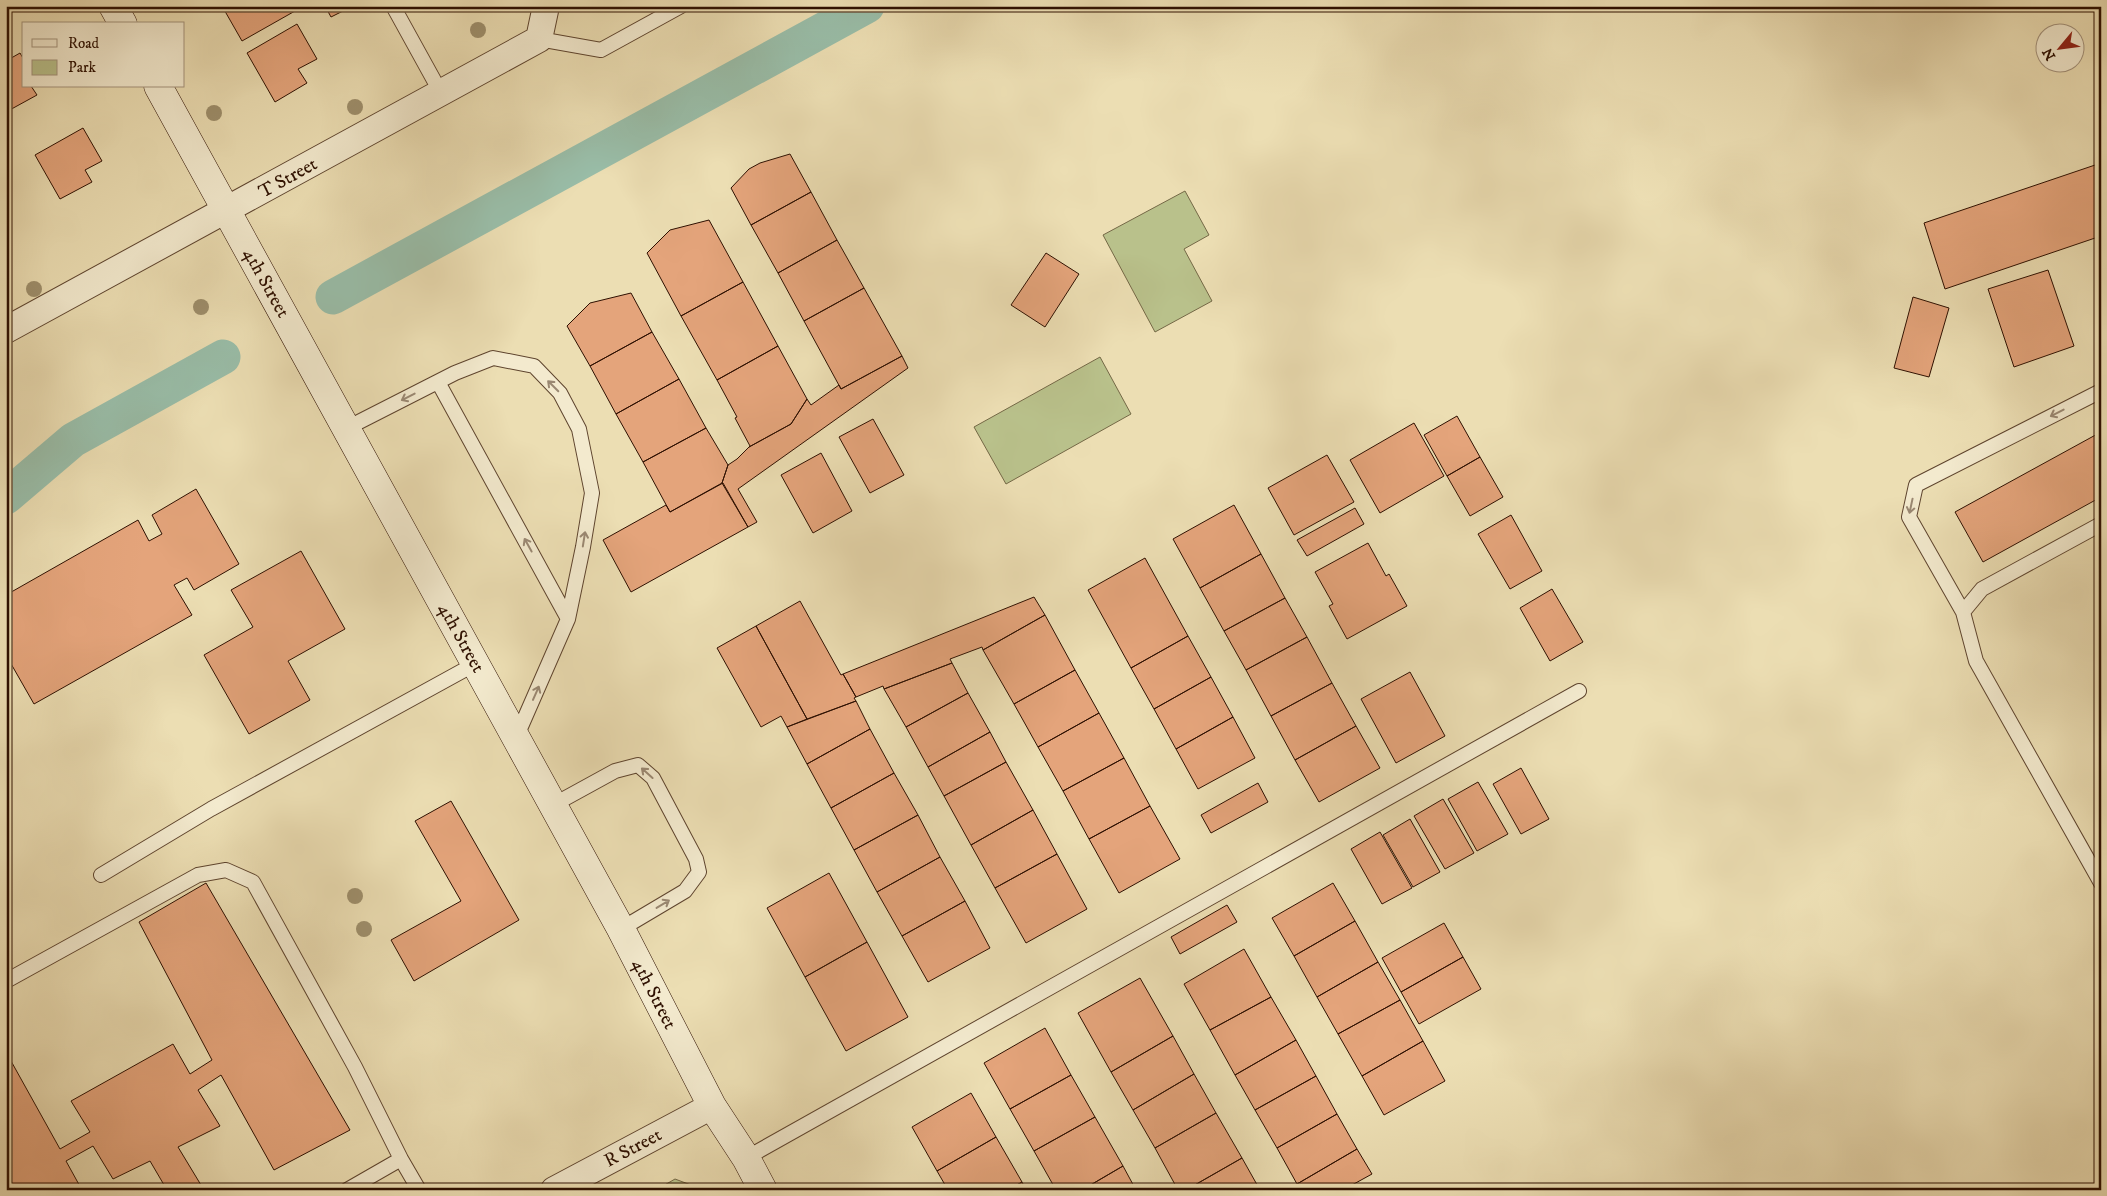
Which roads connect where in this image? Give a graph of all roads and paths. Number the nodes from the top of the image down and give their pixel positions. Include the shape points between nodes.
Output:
1 (113, 6) edge
2 (393, 6) edge
3 (546, 6) edge
4 (681, 6) edge
5 (122, 22) edge
6 (539, 39) junction
7 (159, 88) edge
8 (441, 93) junction
9 (227, 211) junction
10 (6, 330) edge
11 (438, 382) junction
12 (2101, 391) edge
13 (346, 428) junction
14 (2101, 524) edge
15 (1963, 612) junction
16 (568, 619) junction
17 (475, 664) junction
18 (1579, 691) dead end
19 (516, 738) junction
20 (553, 805) junction
21 (101, 875) dead end
22 (2101, 883) edge
23 (621, 929) junction
24 (6, 981) edge
25 (712, 1106) junction
26 (746, 1158) junction
27 (401, 1159) junction
28 (346, 1190) edge
29 (420, 1190) edge
30 (554, 1190) edge
31 (763, 1190) edge

1 - 5 street
2 - 8 lane
3 - 6 street
4 - 6 lane via 601,50
6 - 8 street, T Street
7 - 9 street, 4th Street
8 - 9 street, T Street
9 - 10 street, T Street
9 - 13 street, 4th Street
11 -> 13 lane
16 -> 11 lane
16 -> 11 lane via 592,492 579,429 560,393 534,366 493,358
12 -> 15 lane via 1916,485 1909,517
13 - 17 street, 4th Street
14 - 15 lane via 1982,589
15 - 22 lane via 1976,661
19 -> 16 lane
17 - 19 street, 4th Street
17 - 21 lane via 211,809
18 - 26 lane
19 - 20 street, 4th Street
20 - 23 street, 4th Street
23 -> 20 lane via 685,892 699,872 696,858 653,778 638,764 616,771
23 - 25 street, 4th Street
24 - 27 lane via 198,875 226,870 252,882 355,1067
25 - 26 street, 4th Street
25 - 30 street, R Street
26 - 31 street, 4th Street
27 - 28 lane
27 - 29 lane

